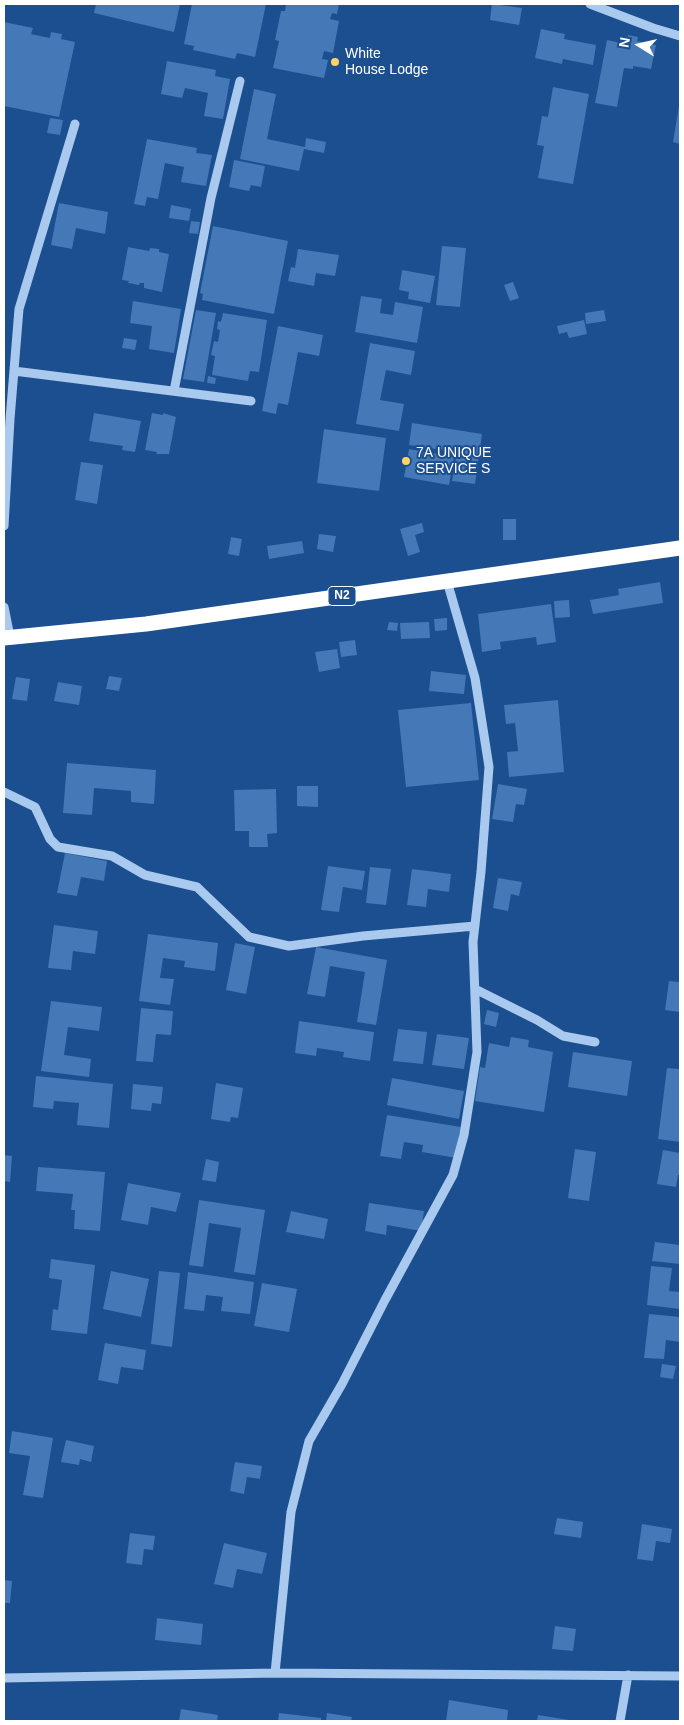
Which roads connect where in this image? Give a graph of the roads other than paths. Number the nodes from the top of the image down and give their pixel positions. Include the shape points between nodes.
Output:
1 (590, 4) edge
2 (680, 36) edge
3 (240, 81) dead end
4 (75, 124) dead end
5 (14, 371) junction
6 (174, 391) junction
7 (251, 401) dead end
8 (4, 526) edge
9 (680, 548) edge
10 (447, 581) junction
11 (4, 607) edge
12 (7, 638) edge
13 (4, 792) edge
14 (475, 926) junction
15 (475, 989) junction
16 (595, 1042) dead end
17 (275, 1673) junction
18 (628, 1676) junction
19 (680, 1676) edge
20 (4, 1678) edge
21 (620, 1721) edge

1 - 2 street
3 - 6 street via 211,198
4 - 5 street via 19,309
5 - 6 street
5 - 8 street
6 - 7 street
9 - 10 highway, N2
10 - 12 highway, N2 via 146,624
10 - 14 street via 475,678 489,767
11 - 12 street
13 - 14 street via 35,807 50,839 58,847 112,856 145,875 197,887 249,936 289,946
14 - 15 street
15 - 16 street via 563,1036
15 - 17 street via 477,1052 464,1135 453,1175 342,1384 308,1441 291,1512
17 - 18 street
17 - 20 street
18 - 19 street
18 - 21 street

